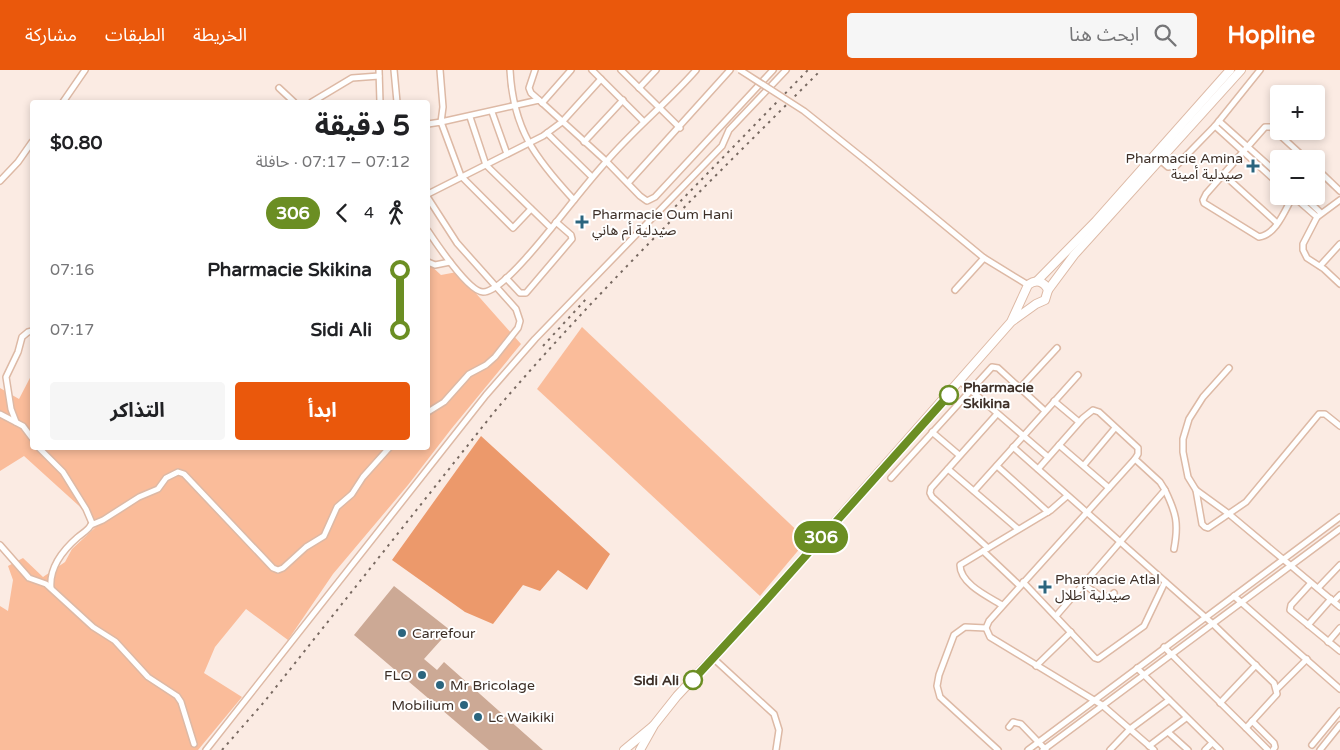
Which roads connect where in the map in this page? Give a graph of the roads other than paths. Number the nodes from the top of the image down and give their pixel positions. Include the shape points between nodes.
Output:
1 (85, 70) edge
2 (394, 70) edge
3 (440, 70) edge
4 (510, 70) edge
5 (535, 70) edge
6 (571, 70) edge
7 (592, 70) edge
8 (622, 70) edge
9 (656, 70) edge
10 (696, 70) edge
11 (730, 70) edge
12 (740, 70) edge
13 (773, 70) edge
14 (786, 70) edge
15 (1230, 70) edge
16 (1241, 70) edge
17 (1260, 70) edge
18 (379, 73) edge
19 (602, 79) junction
20 (279, 88) dead end
21 (639, 88) junction
22 (64, 100) edge
23 (292, 100) edge
24 (315, 100) edge
25 (380, 100) edge
26 (397, 100) edge
27 (623, 100) junction
28 (540, 102) junction
29 (514, 107) junction
30 (660, 108) junction
31 (492, 112) junction
32 (470, 117) junction
33 (441, 122) junction
34 (562, 122) junction
35 (644, 122) junction
36 (1217, 123) junction
37 (430, 124) edge
38 (680, 128) junction
39 (547, 133) junction
40 (584, 142) junction
41 (528, 144) junction
42 (30, 145) edge
43 (1245, 149) junction
44 (1296, 150) edge
45 (507, 154) junction
46 (1159, 159) junction
47 (606, 161) junction
48 (486, 165) junction
49 (1270, 168) edge
50 (1223, 174) junction
51 (1270, 175) edge
52 (461, 176) junction
53 (1325, 176) edge
54 (592, 177) junction
55 (0, 180) edge
56 (628, 183) junction
57 (1340, 190) edge
58 (430, 193) edge
59 (574, 200) junction
60 (1340, 200) edge
61 (430, 201) edge
62 (1288, 205) edge
63 (1305, 205) edge
64 (1310, 205) edge
65 (530, 209) junction
66 (1319, 215) junction
67 (556, 222) junction
68 (1277, 223) junction
69 (551, 228) junction
70 (430, 234) edge
71 (1340, 244) edge
72 (984, 258) junction
73 (450, 262) junction
74 (430, 263) edge
75 (1320, 266) junction
76 (506, 278) junction
77 (1037, 281) junction
78 (1340, 284) edge
79 (1028, 285) junction
80 (495, 287) junction
81 (955, 290) dead end
82 (1048, 290) junction
83 (1025, 294) junction
84 (1036, 304) junction
85 (1012, 322) junction
86 (30, 332) edge
87 (1057, 348) dead end
88 (1229, 368) dead end
89 (1078, 375) dead end
90 (960, 381) junction
91 (1020, 388) junction
92 (970, 390) junction
93 (9, 401) junction
94 (1054, 401) junction
95 (430, 411) edge
96 (1045, 411) junction
97 (996, 414) junction
98 (2, 415) edge
99 (16, 422) junction
100 (1079, 422) junction
101 (1340, 426) edge
102 (1116, 428) junction
103 (917, 429) junction
104 (932, 432) junction
105 (30, 434) edge
106 (1023, 436) junction
107 (927, 438) junction
108 (1059, 445) junction
109 (1013, 447) junction
110 (41, 450) edge
111 (387, 450) edge
112 (959, 455) junction
113 (1048, 457) junction
114 (1135, 459) junction
115 (997, 466) junction
116 (1084, 466) junction
117 (948, 468) junction
118 (1038, 469) junction
119 (891, 478) dead end
120 (1108, 488) junction
121 (1165, 490) junction
122 (1196, 490) junction
123 (974, 491) junction
124 (1067, 496) junction
125 (1048, 512) junction
126 (1086, 512) junction
127 (1229, 514) junction
128 (1340, 517) edge
129 (92, 525) junction
130 (1330, 525) junction
131 (1018, 529) junction
132 (1339, 532) edge
133 (1119, 542) junction
134 (0, 545) edge
135 (986, 549) junction
136 (1174, 549) dead end
137 (1283, 560) junction
138 (1290, 565) junction
139 (1340, 565) edge
140 (1165, 582) junction
141 (1311, 583) junction
142 (1021, 584) junction
143 (1082, 584) junction
144 (51, 588) junction
145 (1318, 588) junction
146 (1114, 593) dead end
147 (1340, 595) edge
148 (1234, 596) junction
149 (1332, 600) junction
150 (1241, 603) junction
151 (1002, 605) junction
152 (1340, 606) edge
153 (1056, 616) junction
154 (1204, 617) junction
155 (1213, 624) junction
156 (1308, 625) junction
157 (986, 628) junction
158 (1340, 628) edge
159 (1071, 632) junction
160 (1328, 642) junction
161 (1164, 648) junction
162 (1340, 651) edge
163 (1170, 654) junction
164 (713, 658) junction
165 (1307, 659) junction
166 (1256, 665) junction
167 (1036, 666) junction
168 (1137, 668) junction
169 (1143, 674) junction
170 (1277, 689) junction
171 (1340, 689) edge
172 (1095, 700) junction
173 (1169, 700) junction
174 (1220, 703) junction
175 (1102, 705) junction
176 (1340, 711) edge
177 (1186, 718) junction
178 (1252, 721) junction
179 (654, 725) junction
180 (1340, 725) edge
181 (1009, 727) dead end
182 (1246, 728) junction
183 (1326, 728) junction
184 (1130, 729) junction
185 (1168, 732) junction
186 (1333, 734) junction
187 (634, 740) junction
188 (1039, 742) junction
189 (1212, 743) junction
190 (194, 744) dead end
191 (1312, 745) dead end
192 (1149, 746) junction
193 (642, 749) edge
194 (206, 750) edge
195 (624, 750) edge
196 (776, 750) edge
197 (998, 750) edge
198 (1028, 750) edge
199 (1045, 750) edge
200 (1110, 750) edge
201 (1154, 750) edge
202 (1188, 750) edge
203 (1205, 750) edge
204 (1220, 750) edge
205 (1268, 750) edge
206 (1273, 750) edge
207 (1320, 750) edge

1 - 22 street
2 - 26 street
3 - 33 street
4 - 29 street
5 - 28 street via 529,88
6 - 28 street
7 - 19 street
8 - 21 street
9 - 21 street
10 - 30 street
11 - 38 street
12 - 72 street, bridge via 804,111
13 - 56 street via 653,199 644,200
14 - 194 street via 729,130 722,146 486,394
15 - 77 main road via 1096,221
16 - 46 main road
17 - 36 street
18 - 24 street via 352,78
18 - 25 street
19 - 27 street
19 - 34 street
20 - 23 street
21 - 30 street
27 - 35 street
27 - 40 street
28 - 29 street
28 - 34 street
29 - 31 street
29 - 41 street
30 - 35 street
30 - 38 street
31 - 32 street
31 - 45 street
32 - 33 street
32 - 48 street
33 - 37 street
33 - 52 street
34 - 39 street
34 - 40 street
35 - 47 street
36 - 43 street
36 - 46 street via 1174,167 1168,167
38 - 56 street
39 - 41 street
39 - 54 street
40 - 47 street
41 - 45 street
41 - 59 street
42 - 55 street
43 - 44 street via 1263,128 1269,126
43 - 49 street
43 - 50 street
43 - 51 street
45 - 48 street
46 - 82 main road via 1074,255
47 - 54 street
47 - 56 street
48 - 52 street
48 - 65 street
50 - 68 street
50 - 68 street via 1204,196 1204,203 1256,236 1268,234
52 - 58 street
52 - 65 street via 513,228
53 - 57 street
54 - 59 street
59 - 67 street
60 - 66 street
61 - 80 street via 457,243
62 - 68 street
63 - 66 street
64 - 66 street
65 - 69 street
66 - 75 street via 1303,250 1307,258
67 - 69 street
67 - 76 street via 572,239 526,292 520,292
69 - 76 street
70 - 73 street
71 - 75 street
72 - 79 street
72 - 81 street
73 - 74 street
73 - 80 street via 479,292
75 - 78 street
76 - 80 street
77 - 79 main road
77 - 82 main road
79 - 83 main road
80 - 95 street via 519,315 518,328 490,361 469,374 449,398
82 - 84 main road via 1045,300
83 - 84 main road
83 - 85 main road
84 - 85 main road
85 - 90 main road
86 - 93 street via 22,337 6,377
87 - 91 street
88 - 122 street via 1203,397 1189,419 1183,439 1188,477
89 - 94 street
90 - 92 street
90 - 103 main road
91 - 92 street via 994,367
91 - 96 street
92 - 97 street
92 - 104 street
93 - 98 street
93 - 99 street
94 - 96 street
94 - 100 street
96 - 106 street
97 - 106 street
97 - 112 street
98 - 99 street
99 - 105 street
100 - 102 street via 1095,410
100 - 108 street
101 - 127 street via 1325,414 1319,414 1246,502
102 - 114 street via 1137,446
102 - 116 street
103 - 107 street
103 - 164 main road
104 - 107 street
104 - 112 street
106 - 109 street
106 - 113 street
107 - 119 street
108 - 113 street
108 - 116 street
109 - 115 street
109 - 118 street
110 - 129 street via 63,472
111 - 129 street via 338,507 324,536 278,570 184,474 178,472 166,478 158,489
112 - 117 street
113 - 118 street
114 - 120 street
114 - 121 street
115 - 123 street
115 - 125 street
116 - 120 street
117 - 123 street
117 - 135 street via 931,488 930,495
118 - 124 street
120 - 126 street
121 - 133 street
121 - 136 street via 1177,516
122 - 127 street
122 - 127 street via 1205,527
123 - 131 street
124 - 125 street
124 - 126 street
125 - 131 street
126 - 133 street
126 - 142 street
127 - 137 street
128 - 130 street
129 - 144 street via 71,543 57,562 50,575
130 - 132 street
130 - 137 street
131 - 135 street
132 - 138 street
133 - 140 street
133 - 143 street
134 - 144 street via 29,578
135 - 142 street
135 - 151 street via 960,564 959,568 970,584
137 - 138 street
137 - 148 street
138 - 141 street
138 - 150 street
139 - 145 street
140 - 154 street
140 - 159 street via 1144,626 1102,657 1095,658
141 - 145 street
141 - 156 street via 1290,608
142 - 151 street
142 - 153 street
143 - 146 street via 1102,597
143 - 153 street
144 - 190 street via 93,627 115,641 148,677 177,696
145 - 149 street
147 - 149 street
148 - 150 street
148 - 154 street
149 - 152 street
149 - 156 street
150 - 155 street
150 - 165 street
151 - 157 street
153 - 159 street
154 - 155 street
154 - 161 street
155 - 163 street
155 - 166 street
156 - 160 street
157 - 167 street via 990,637
157 - 197 street via 968,626 957,631 950,642 937,686 940,696
158 - 160 street
159 - 167 street
160 - 162 street
161 - 163 street
161 - 168 street
163 - 169 street
163 - 174 street
164 - 179 main road
164 - 196 street via 774,714 779,730
165 - 170 street
165 - 171 street
166 - 170 street
166 - 174 street
167 - 172 street
168 - 169 street
168 - 172 street
169 - 173 street
169 - 175 street
170 - 178 street via 1277,694
172 - 175 street
172 - 188 street
173 - 177 street
173 - 184 street
174 - 182 street
175 - 184 street
175 - 199 street
176 - 183 street
177 - 185 street
177 - 189 street
178 - 182 street
178 - 206 street via 1274,743
179 - 187 main road
179 - 193 main road
180 - 186 street
181 - 188 street via 1013,722 1018,723
182 - 205 street
183 - 186 street
183 - 191 street
184 - 192 street
184 - 200 street
185 - 192 street
185 - 202 street
186 - 207 street
187 - 193 main road via 639,741
187 - 195 main road
188 - 198 street
188 - 199 street
189 - 203 street
189 - 204 street
192 - 201 street

